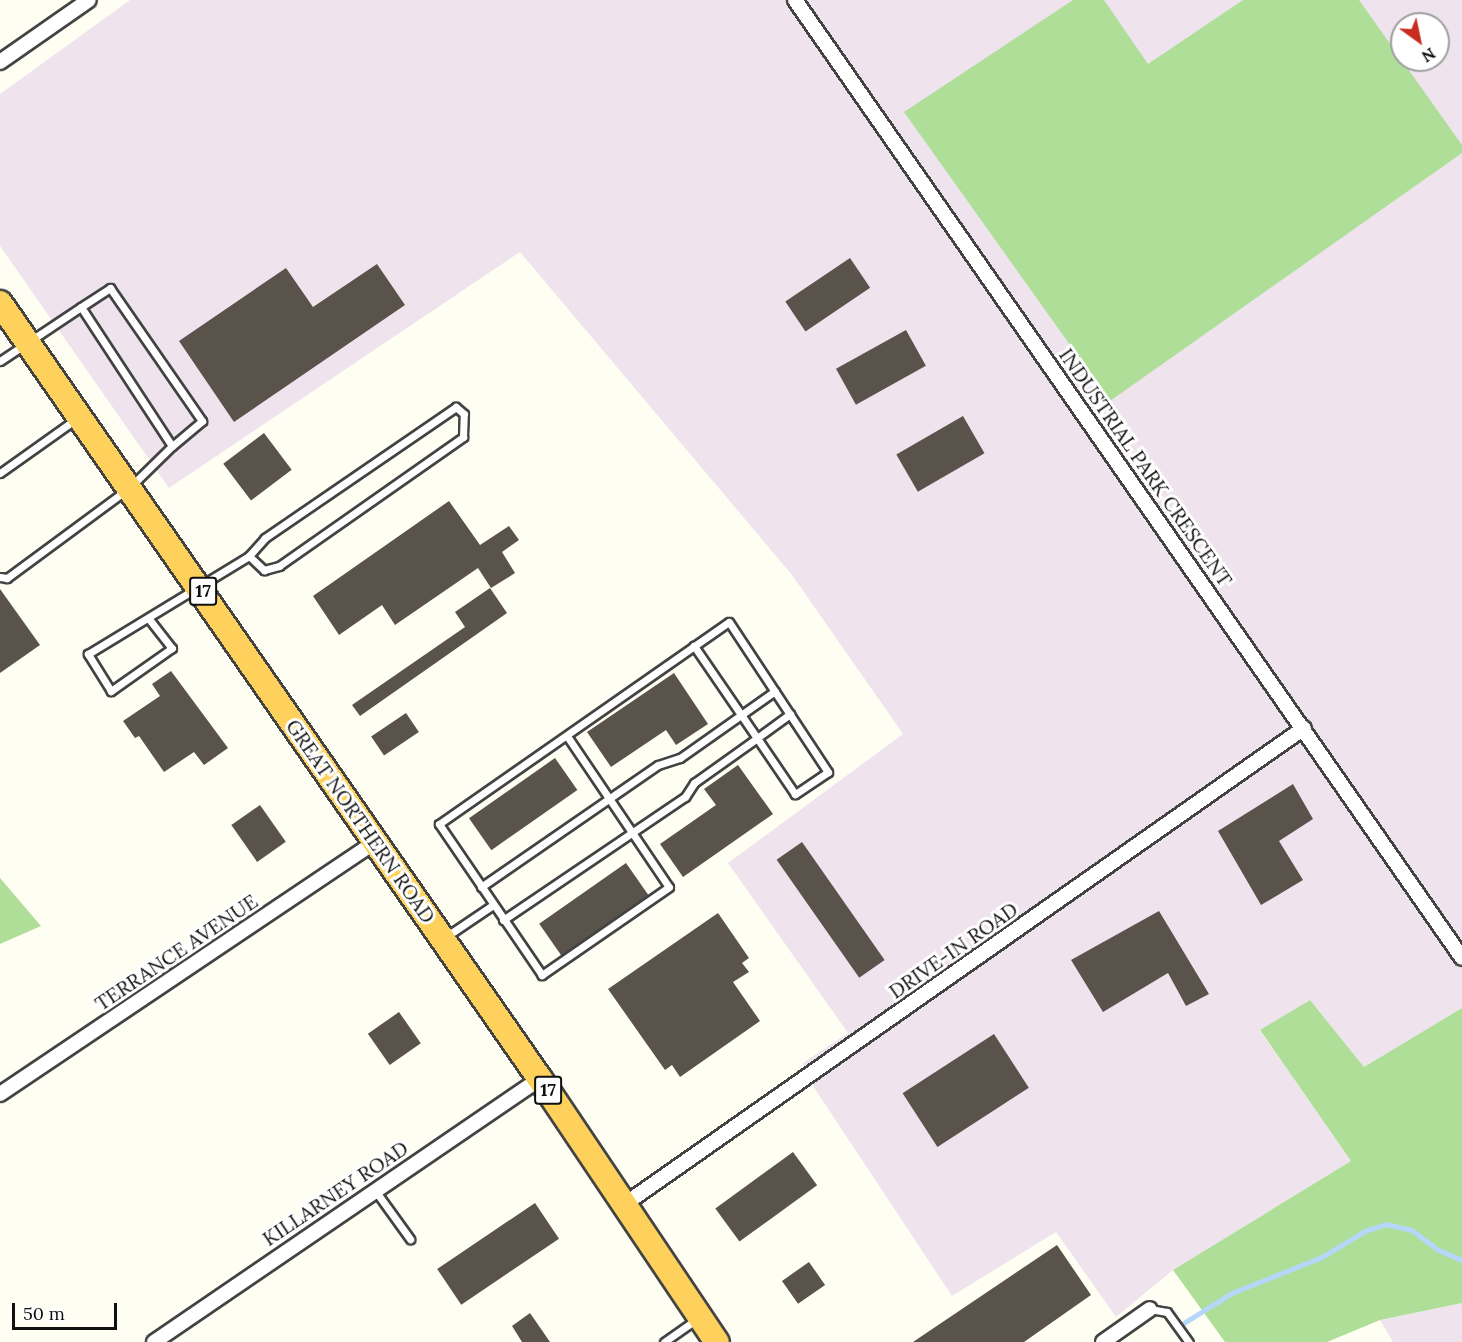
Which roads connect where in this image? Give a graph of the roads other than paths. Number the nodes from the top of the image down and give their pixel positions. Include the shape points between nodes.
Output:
1 (89, 0) edge
2 (795, 0) edge
3 (0, 62) edge
4 (0, 303) edge
5 (81, 307) junction
6 (26, 343) junction
7 (0, 361) edge
8 (79, 417) junction
9 (172, 446) junction
10 (0, 473) edge
11 (129, 488) junction
12 (249, 556) junction
13 (0, 577) edge
14 (201, 588) junction
15 (149, 619) junction
16 (694, 646) junction
17 (775, 691) junction
18 (790, 714) junction
19 (741, 715) junction
20 (1304, 728) junction
21 (567, 736) junction
22 (757, 738) junction
23 (609, 799) junction
24 (632, 833) junction
25 (375, 842) junction
26 (481, 887) junction
27 (493, 904) junction
28 (503, 920) junction
29 (442, 939) junction
30 (1462, 958) edge
31 (540, 1079) junction
32 (0, 1094) edge
33 (374, 1189) junction
34 (625, 1204) junction
35 (410, 1239) dead end
36 (1150, 1309) joint
37 (700, 1317) junction
38 (154, 1342) edge
39 (663, 1342) edge
40 (717, 1342) edge
41 (1103, 1342) edge
42 (1189, 1342) edge

1 - 3 street
2 - 20 street, INDUSTRIAL PARK CRESCENT
4 - 6 highway, GREAT NORTHERN ROAD / 17
5 - 6 lane
5 - 9 lane
5 - 9 lane via 110,288 202,421
6 - 7 lane
6 - 8 highway, GREAT NORTHERN ROAD / 17
8 - 10 lane
8 - 11 highway, GREAT NORTHERN ROAD / 17
9 - 11 lane
11 - 13 lane via 7,578
11 - 14 highway, GREAT NORTHERN ROAD / 17
12 - 12 lane via 265,538 456,407 464,414 463,437 279,566 264,570
12 - 14 lane
14 - 15 lane
14 - 25 highway, GREAT NORTHERN ROAD / 17
15 - 15 lane via 88,654 111,691 172,648
16 - 17 lane via 729,622
16 - 19 lane
16 - 21 lane
17 - 18 lane
17 - 19 lane
18 - 22 lane
18 - 22 lane via 828,772 795,794
19 - 22 lane
19 - 23 lane via 680,758 658,765
20 - 30 street, INDUSTRIAL PARK CRESCENT
20 - 34 street, DRIVE-IN ROAD
21 - 23 lane
21 - 26 lane via 439,824
22 - 24 lane via 694,783 685,797
23 - 24 lane
23 - 26 lane
24 - 28 lane
24 - 28 lane via 669,887 542,975
25 - 29 highway, GREAT NORTHERN ROAD / 17
25 - 32 street, TERRANCE AVENUE
26 - 27 lane
27 - 28 lane
27 - 29 lane
29 - 31 highway, GREAT NORTHERN ROAD / 17
31 - 33 street, KILLARNEY ROAD
31 - 34 highway, GREAT NORTHERN ROAD / 17
33 - 35 lane
33 - 38 street, KILLARNEY ROAD
34 - 37 highway, GREAT NORTHERN ROAD / 17
36 - 41 street
36 - 42 lane via 1167,1312
37 - 39 lane
37 - 40 highway, GREAT NORTHERN ROAD / 17

